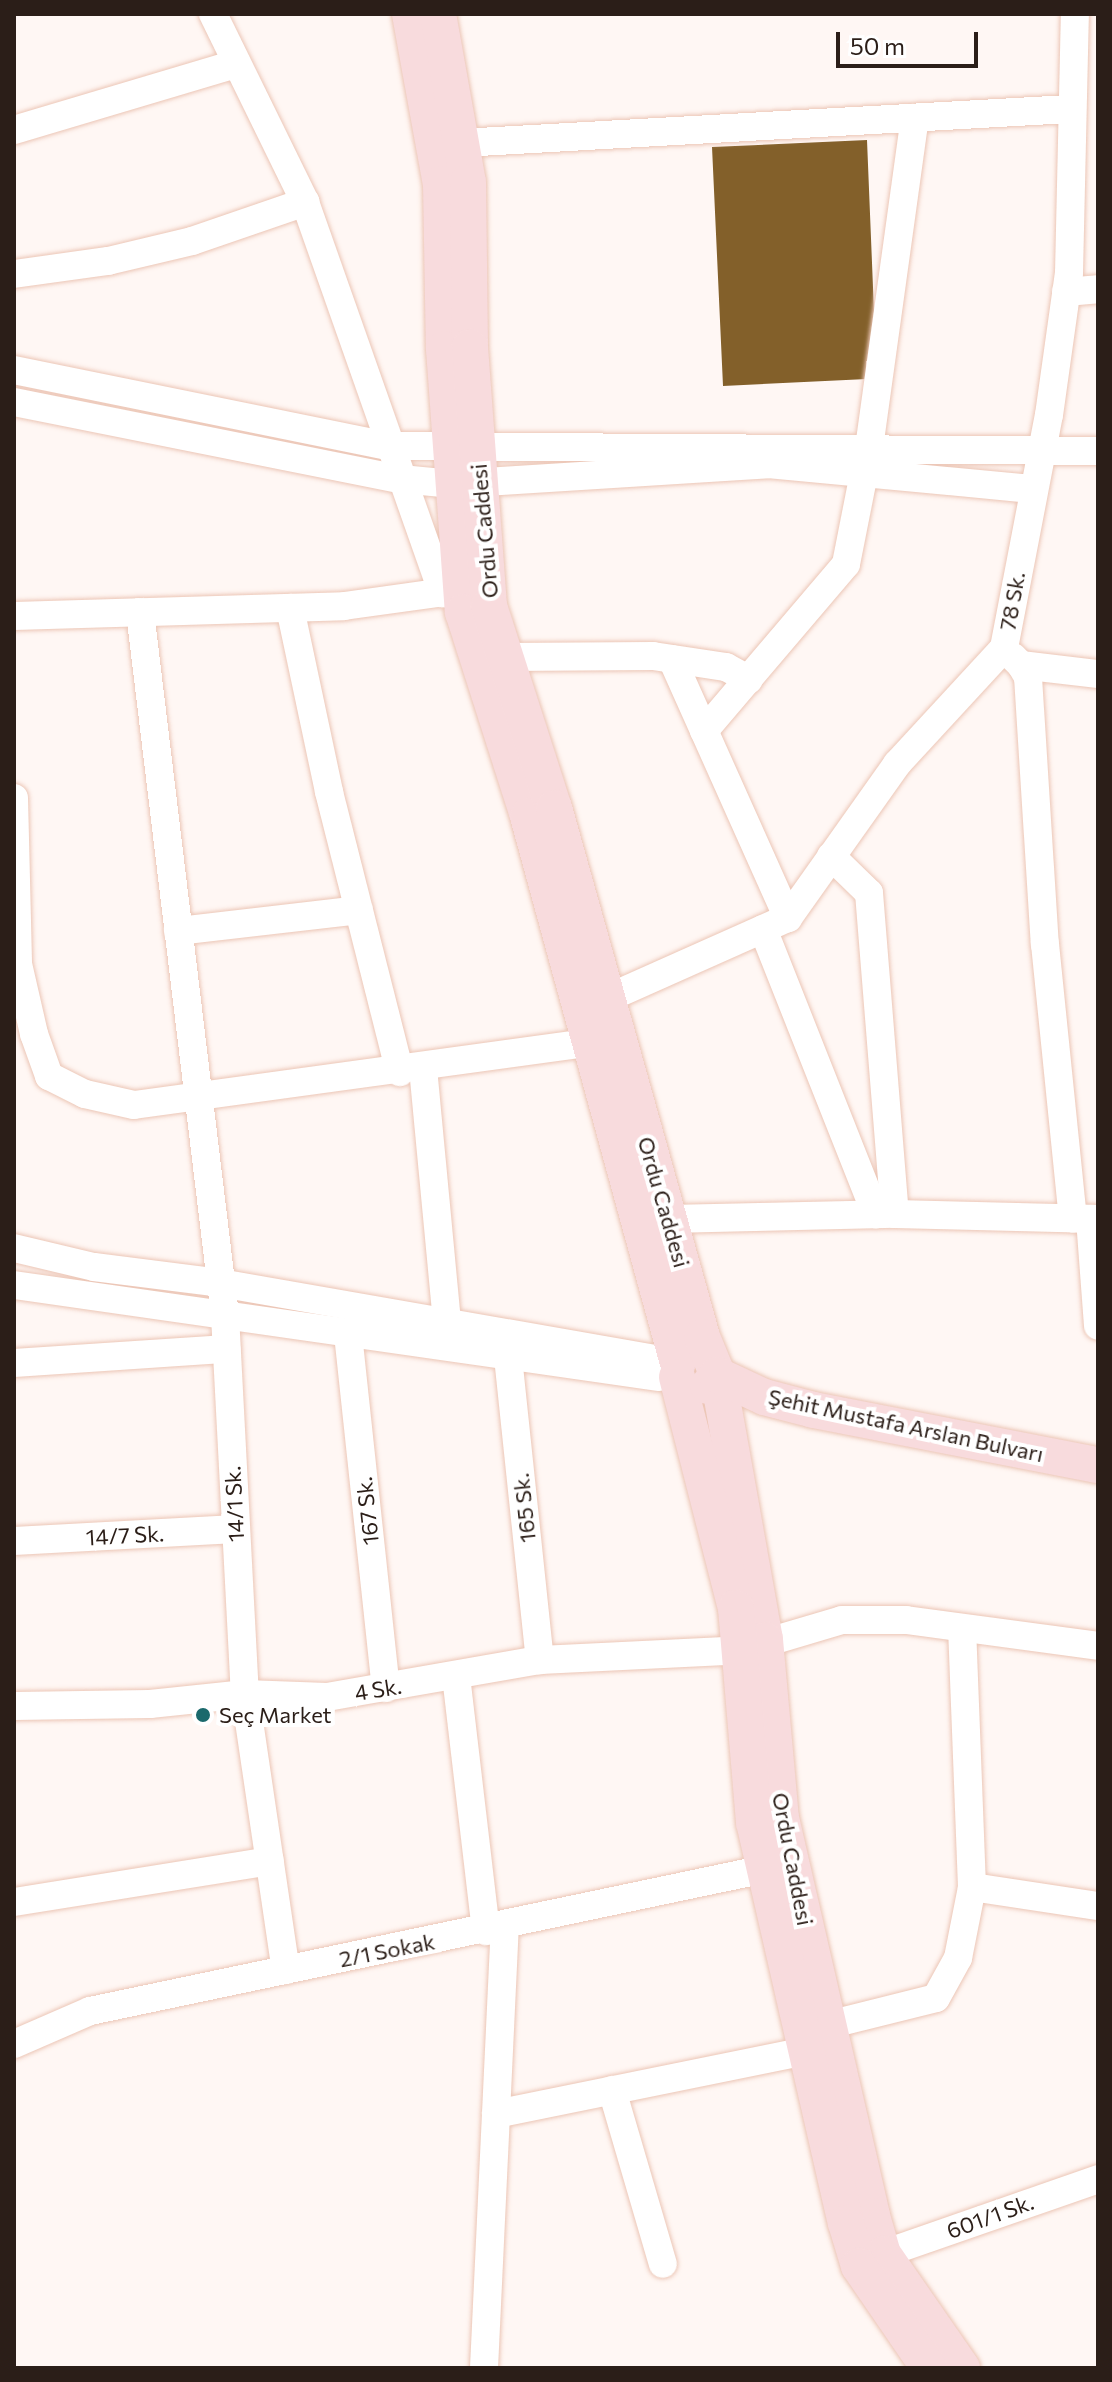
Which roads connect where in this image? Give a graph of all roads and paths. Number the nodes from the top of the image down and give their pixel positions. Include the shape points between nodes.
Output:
1 (213, 14) edge
2 (410, 14) edge
3 (438, 14) edge
4 (1083, 19) edge
5 (236, 64) junction
6 (1070, 109) junction
7 (915, 118) junction
8 (14, 130) edge
9 (461, 143) junction
10 (305, 202) junction
11 (14, 274) edge
12 (1098, 289) edge
13 (1066, 292) junction
14 (14, 370) edge
15 (14, 402) edge
16 (464, 444) junction
17 (387, 446) junction
18 (869, 448) junction
19 (1098, 451) edge
20 (1043, 453) junction
21 (864, 476) junction
22 (401, 479) junction
23 (466, 483) junction
24 (1032, 489) junction
25 (452, 592) junction
26 (290, 608) junction
27 (140, 612) junction
28 (14, 616) edge
29 (505, 657) junction
30 (1013, 657) junction
31 (672, 659) junction
32 (1098, 674) edge
33 (749, 680) junction
34 (704, 731) junction
35 (14, 798) edge
36 (831, 856) junction
37 (359, 910) junction
38 (775, 924) junction
39 (178, 931) junction
40 (594, 1005) junction
41 (23, 1025) edge
42 (604, 1041) junction
43 (411, 1070) junction
44 (197, 1098) junction
45 (886, 1214) junction
46 (669, 1219) junction
47 (1087, 1219) edge
48 (14, 1248) edge
49 (220, 1283) junction
50 (14, 1285) edge
51 (225, 1315) junction
52 (447, 1321) junction
53 (1098, 1326) edge
54 (348, 1334) junction
55 (227, 1349) junction
56 (508, 1357) junction
57 (14, 1363) edge
58 (699, 1365) junction
59 (1098, 1442) edge
60 (1098, 1465) edge
61 (236, 1529) junction
62 (14, 1541) edge
63 (962, 1629) junction
64 (753, 1645) junction
65 (1098, 1646) edge
66 (540, 1660) junction
67 (456, 1676) junction
68 (386, 1688) junction
69 (245, 1694) junction
70 (14, 1706) edge
71 (270, 1861) junction
72 (777, 1866) junction
73 (972, 1887) junction
74 (14, 1902) edge
75 (1098, 1906) edge
76 (496, 1929) junction
77 (286, 1970) junction
78 (817, 2038) junction
79 (14, 2044) edge
80 (612, 2090) junction
81 (496, 2114) junction
82 (1098, 2179) edge
83 (871, 2260) junction
84 (663, 2264) dead end
85 (484, 2368) edge
86 (929, 2368) edge
87 (962, 2368) edge

1 - 5 street
2 - 16 main road, Ordu Caddesi via 441,184
3 - 9 main road, Ordu Caddesi
4 - 6 street, 78 Sk.
5 - 8 street
5 - 10 street
6 - 7 street
6 - 13 street, 78 Sk.
7 - 9 street
7 - 18 street
9 - 16 main road, Ordu Caddesi via 468,182
10 - 11 street via 192,241 108,261
10 - 17 street
12 - 13 street
13 - 20 street, 78 Sk.
14 - 17 street
15 - 22 street
16 - 17 street
16 - 18 street
16 - 23 main road, Ordu Caddesi
17 - 22 street
18 - 20 street
18 - 21 street
19 - 20 street
20 - 24 street, 78 Sk.
21 - 23 street via 768,464
21 - 24 street
21 - 33 street via 846,564
22 - 23 street
22 - 25 street
23 - 25 main road, Ordu Caddesi
23 - 29 main road, Ordu Caddesi via 489,606
24 - 30 street, 78 Sk.
25 - 26 street
25 - 40 main road, Ordu Caddesi
26 - 27 street
26 - 37 street
27 - 28 street
27 - 39 street, 14/1 Sk.
29 - 31 street
29 - 40 main road, Ordu Caddesi
30 - 32 street
30 - 36 street, 78 Sk. via 897,764
30 - 47 street via 1028,677 1045,944
31 - 33 street via 726,667
31 - 34 street
33 - 34 street
34 - 38 street
35 - 41 street
36 - 38 street, 78 Sk.
36 - 45 street via 869,893
37 - 39 street
37 - 43 street
38 - 40 street
38 - 45 street
39 - 44 street, 14/1 Sk.
40 - 42 main road, Ordu Caddesi
41 - 44 street via 49,1076 85,1094 134,1105
42 - 43 street
42 - 46 main road, Ordu Caddesi
42 - 58 main road, Ordu Caddesi
43 - 44 street
43 - 52 street
44 - 49 street, 14/1 Sk.
45 - 46 street
45 - 47 street
46 - 58 main road, Ordu Caddesi via 702,1337
47 - 53 street
48 - 49 street via 94,1267
49 - 51 street, 14/1 Sk.
49 - 52 street
50 - 51 street
51 - 54 street
51 - 55 street, 14/1 Sk.
52 - 58 street
54 - 56 street
54 - 68 street, 167 Sk.
55 - 57 street
55 - 61 street, 14/1 Sk.
56 - 58 street
56 - 66 street, 165 Sk.
58 - 59 main road, Şehit Mustafa Arslan Bulvarı via 874,1408
58 - 60 main road, Şehit Mustafa Arslan Bulvarı via 764,1397 814,1410
58 - 64 main road, Ordu Caddesi
61 - 62 street, 14/7 Sk.
61 - 69 street, 14/1 Sk.
63 - 64 street, 4 Sk. via 906,1620 842,1620
63 - 65 street, 4 Sk.
63 - 73 street
64 - 66 street, 4 Sk.
64 - 72 main road, Ordu Caddesi
66 - 67 street, 4 Sk.
67 - 68 street, 4 Sk.
67 - 76 street
68 - 69 street, 4 Sk. via 327,1697
69 - 70 street, 4 Sk. via 150,1704
69 - 71 street, 14/1 Sk.
71 - 74 street
71 - 77 street, 14/1 Sk.
72 - 76 street, 2/1 Sokak
72 - 78 main road, Ordu Caddesi
73 - 75 street
73 - 78 street via 958,1958 936,1998
76 - 77 street, 2/1 Sokak
76 - 81 street
77 - 79 street, 2/1 Sokak via 90,2011
78 - 80 street
78 - 83 main road, Ordu Caddesi
80 - 81 street
80 - 84 street
81 - 85 street
82 - 83 street, 601/1 Sk.
83 - 86 main road, Ordu Caddesi
83 - 87 main road, Ordu Caddesi

